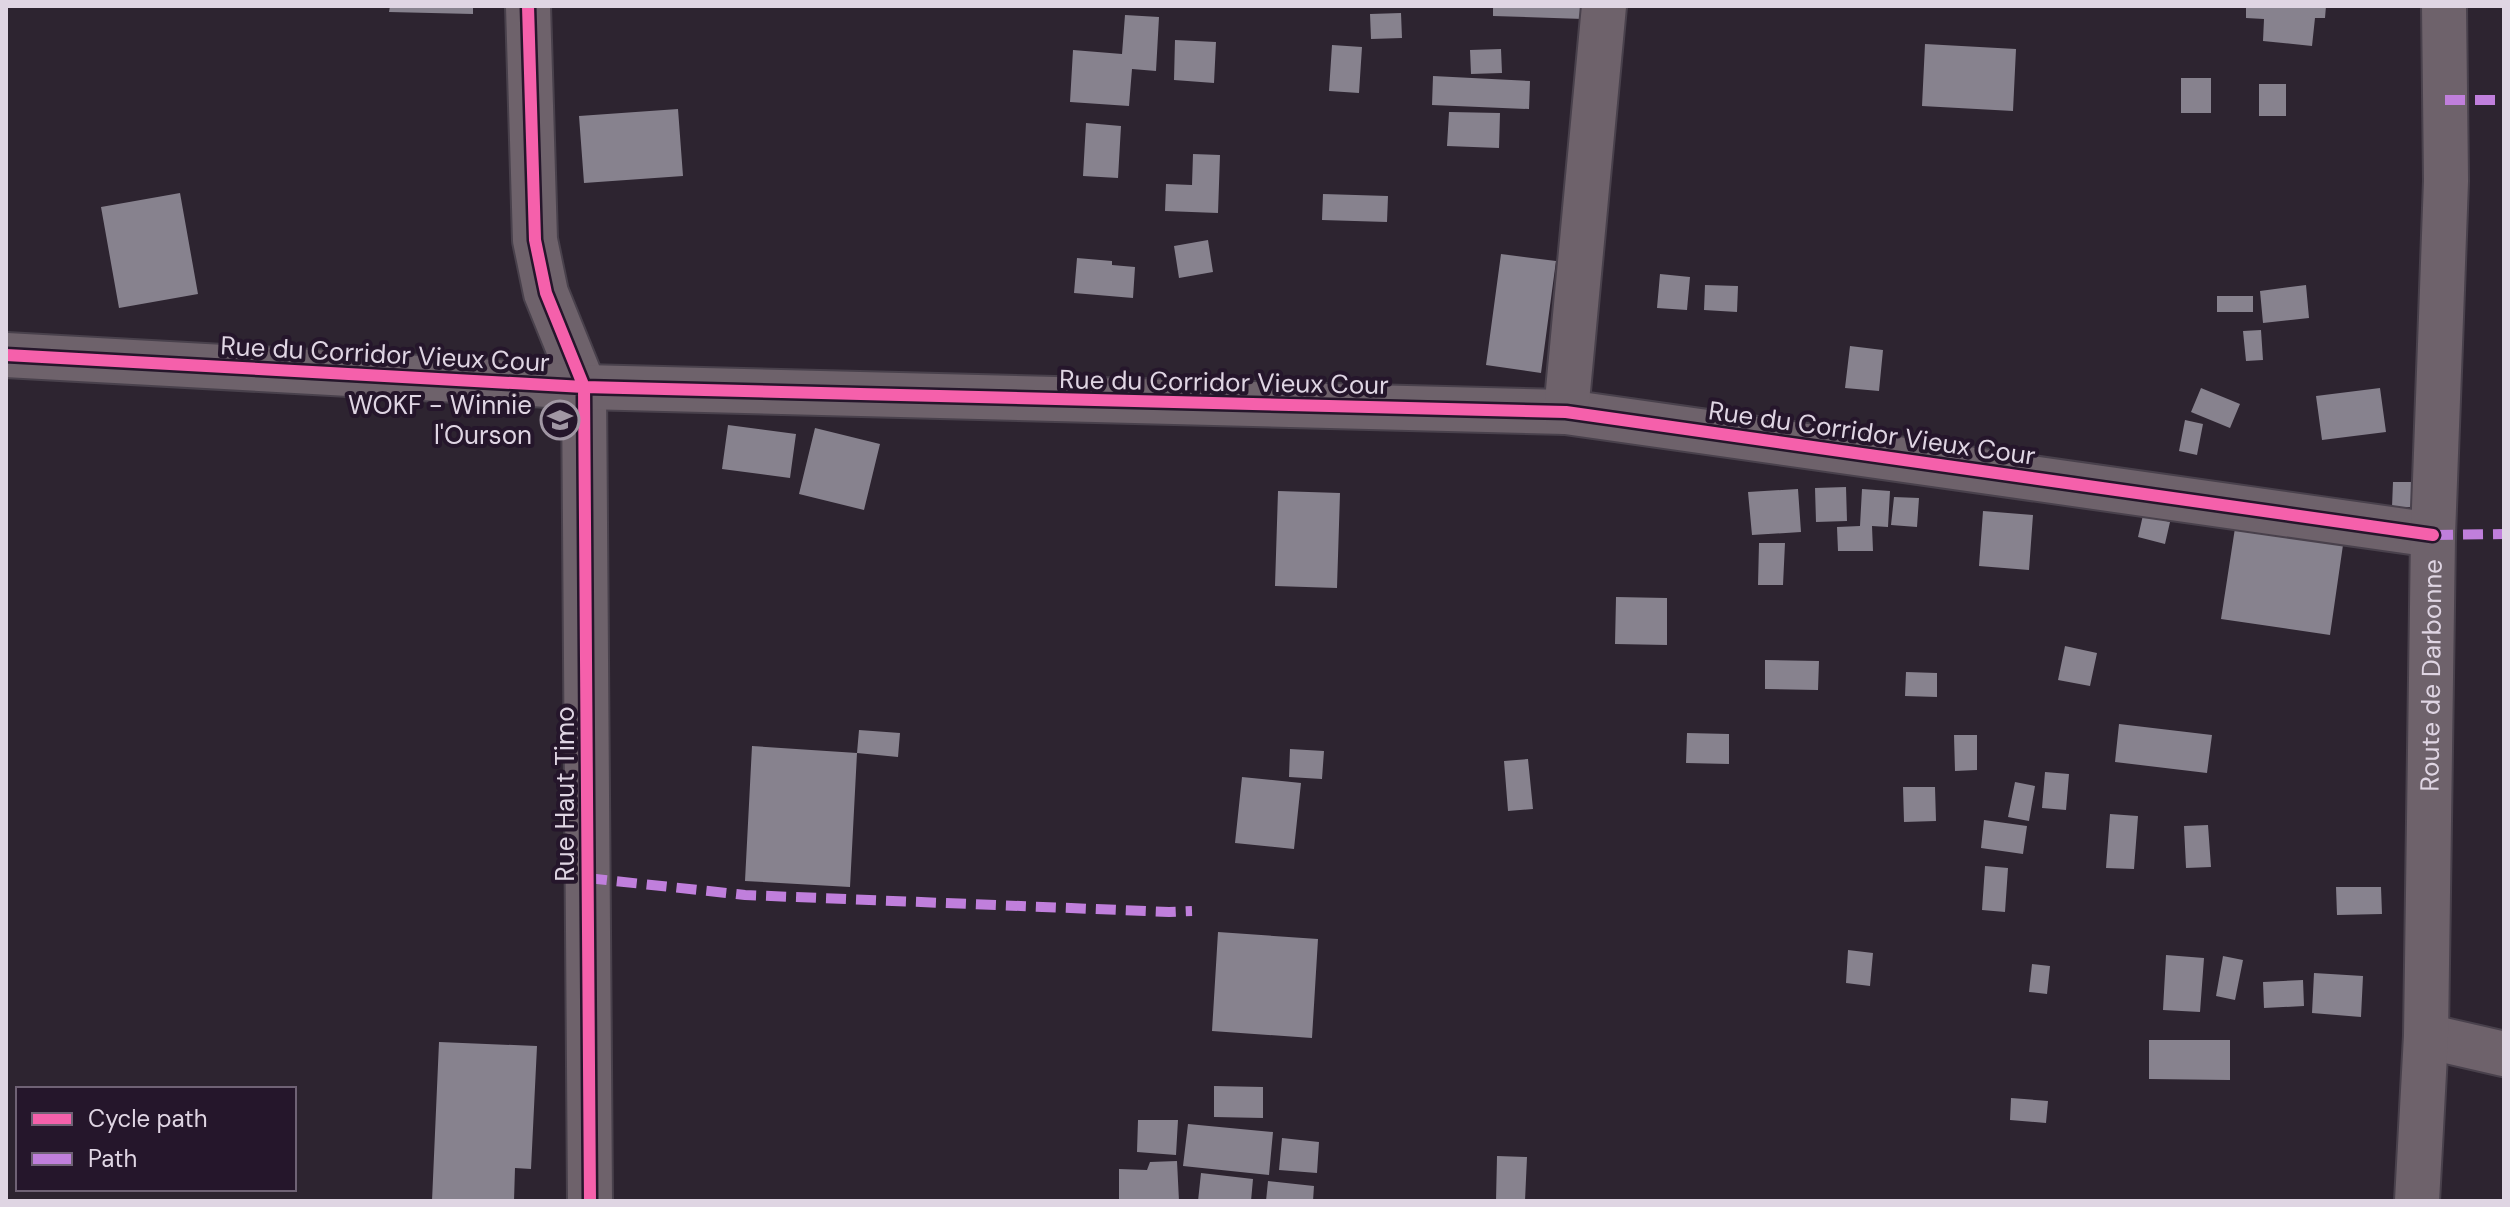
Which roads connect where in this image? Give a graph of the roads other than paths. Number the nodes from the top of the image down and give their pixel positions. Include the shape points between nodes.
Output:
1 (528, 6) edge
2 (1604, 6) edge
3 (2444, 6) edge
4 (6, 355) edge
5 (584, 387) junction
6 (1566, 412) junction
7 (2433, 535) junction
8 (2426, 1036) junction
9 (2504, 1054) edge
10 (590, 1201) edge
11 (2417, 1201) edge

1 - 5 street via 535,240 546,293
2 - 6 street
3 - 7 street, Route de Darbonne via 2446,181
4 - 5 street, Rue du Corridor Vieux Cour
5 - 6 street, Rue du Corridor Vieux Cour
5 - 10 street, Rue Haut Timo
6 - 7 street, Rue du Corridor Vieux Cour
7 - 8 street, Route de Darbonne
8 - 9 street
8 - 11 street, Route de Darbonne

